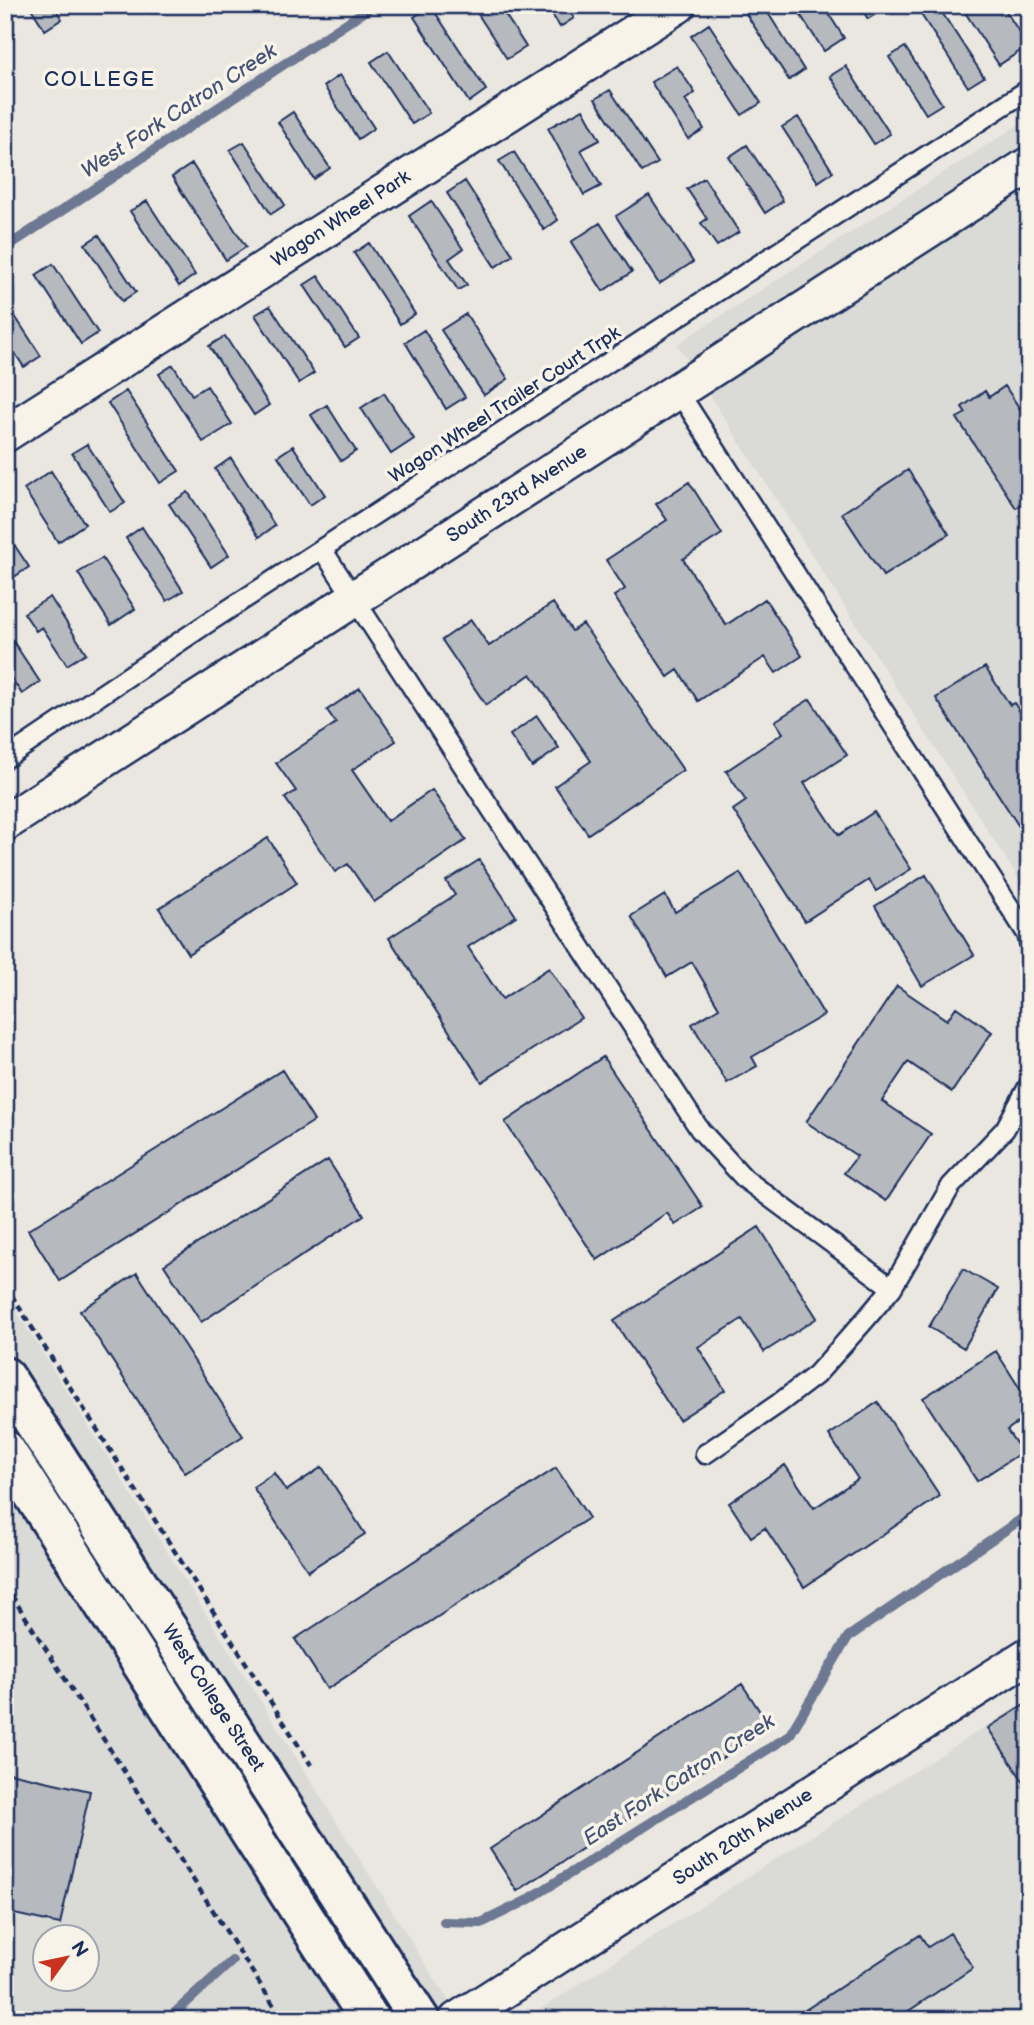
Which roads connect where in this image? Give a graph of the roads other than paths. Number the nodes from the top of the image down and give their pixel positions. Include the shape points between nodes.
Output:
1 (678, 5) edge
2 (1029, 89) edge
3 (1029, 165) edge
4 (678, 391) junction
5 (5, 434) edge
6 (322, 549) junction
7 (355, 598) junction
8 (5, 759) edge
9 (5, 823) edge
10 (1029, 942) edge
11 (1029, 1085) edge
12 (892, 1288) junction
13 (5, 1377) edge
14 (5, 1450) edge
15 (705, 1454) dead end
16 (1029, 1655) edge
17 (370, 2020) edge
18 (420, 2020) edge
19 (457, 2020) edge

1 - 5 street, Wagon Wheel Park
2 - 6 lane, Wagon Wheel Trailer Court Trpk
3 - 4 street, South 23rd Avenue
4 - 7 street, South 23rd Avenue
4 - 10 lane
6 - 7 lane
6 - 8 lane, Wagon Wheel Trailer Court Trpk
7 - 9 street, South 23rd Avenue
7 - 12 lane via 700,1130 746,1179
11 - 12 lane via 1005,1129 951,1186
12 - 15 lane via 816,1375
13 - 18 main road, West College Street
14 - 17 main road
16 - 19 street, South 20th Avenue

